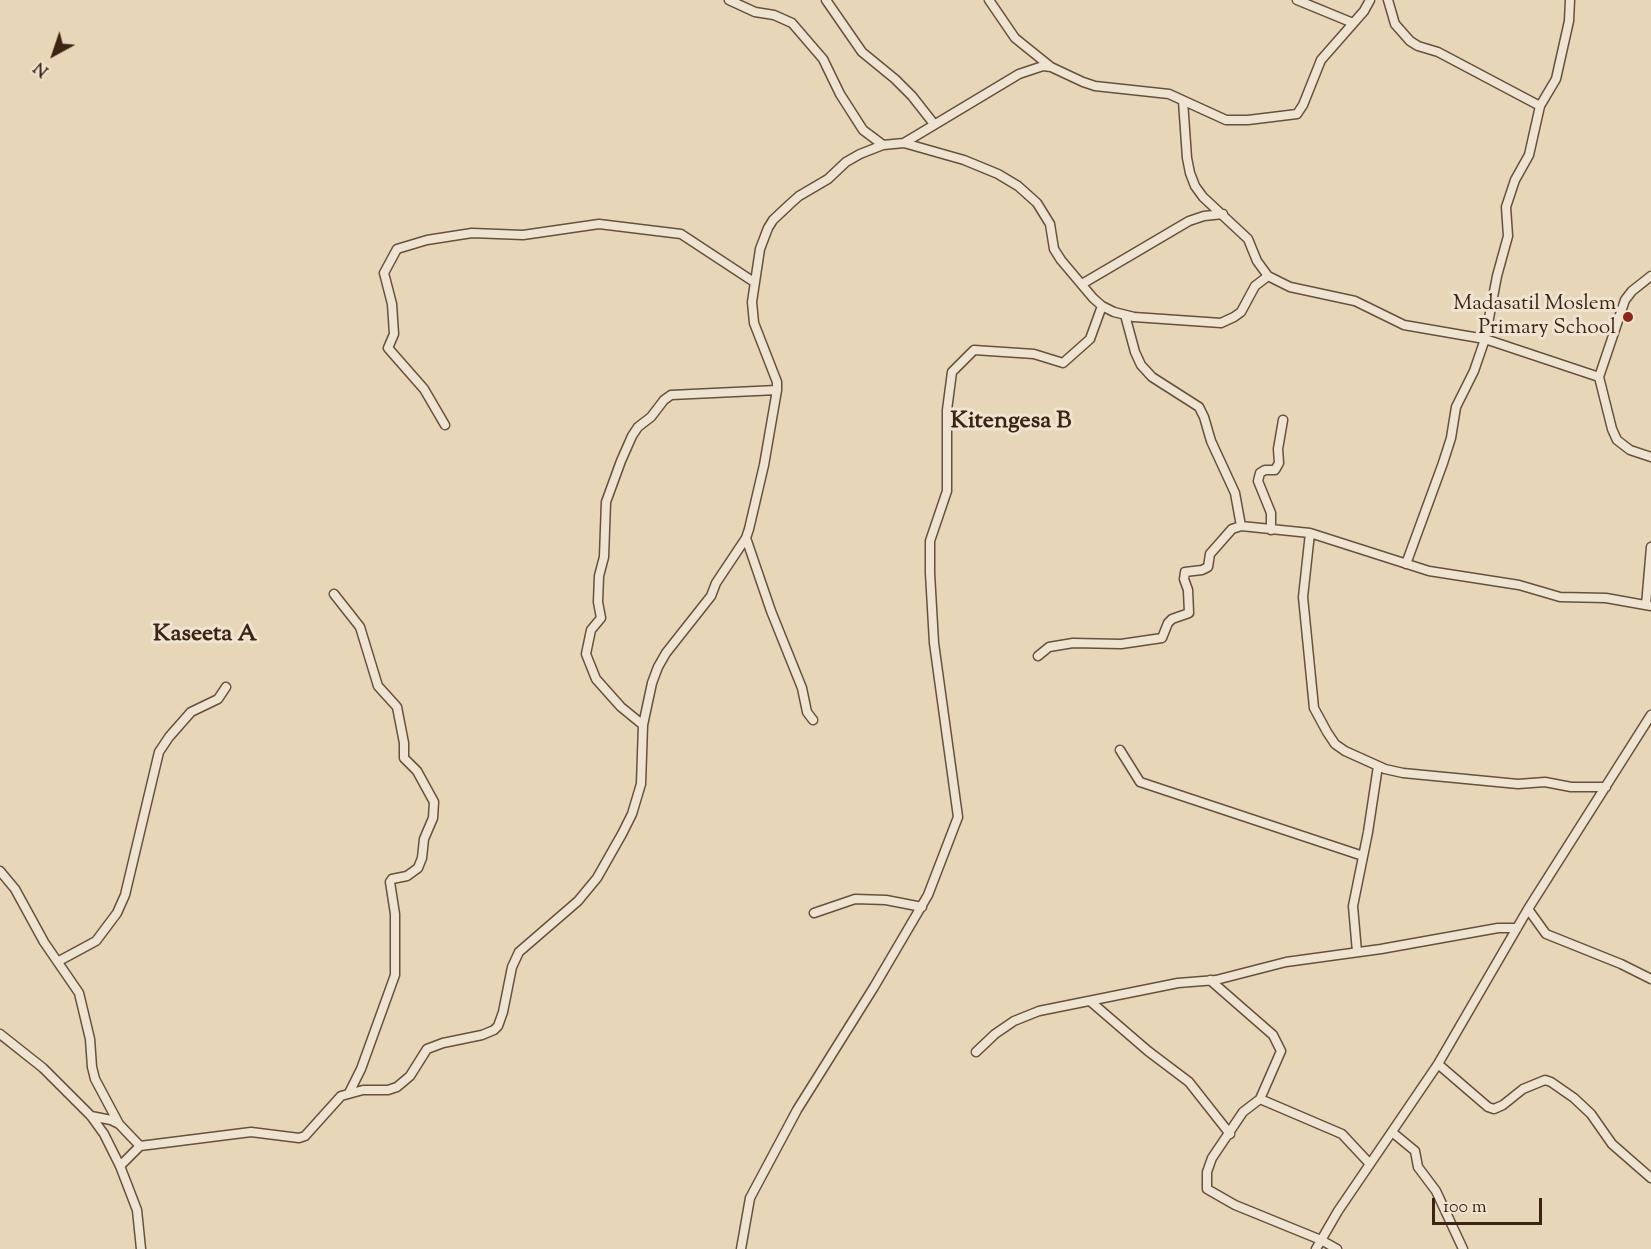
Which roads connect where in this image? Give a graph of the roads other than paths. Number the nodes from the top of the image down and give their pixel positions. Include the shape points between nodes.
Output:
1 (729, 0) edge
2 (826, 0) edge
3 (989, 0) edge
4 (1297, 0) edge
5 (1370, 0) edge
6 (1388, 0) edge
7 (1570, 0) edge
8 (1353, 23) junction
9 (1051, 67) junction
10 (1183, 101) junction
11 (1540, 106) junction
12 (934, 124) junction
13 (904, 142) junction
14 (883, 145) junction
15 (1222, 214) junction
16 (1268, 276) junction
17 (1651, 276) edge
18 (754, 282) junction
19 (1082, 284) junction
20 (1102, 306) junction
21 (1125, 315) junction
22 (1485, 339) junction
23 (1599, 376) junction
24 (777, 390) junction
25 (1283, 420) dead end
26 (445, 425) dead end
27 (1651, 457) edge
28 (1241, 526) junction
29 (1270, 530) junction
30 (1310, 533) junction
31 (746, 538) junction
32 (1651, 547) edge
33 (1406, 564) junction
34 (334, 594) dead end
35 (1648, 606) edge
36 (1038, 656) dead end
37 (226, 687) dead end
38 (1651, 715) edge
39 (813, 720) dead end
40 (643, 725) junction
41 (1120, 750) dead end
42 (1377, 766) junction
43 (1606, 787) junction
44 (1363, 856) junction
45 (0, 871) edge
46 (922, 907) junction
47 (1528, 909) junction
48 (814, 913) dead end
49 (1517, 928) junction
50 (1357, 952) junction
51 (58, 961) junction
52 (1651, 979) edge
53 (1210, 980) junction
54 (1090, 1001) junction
55 (0, 1034) edge
56 (976, 1052) dead end
57 (1438, 1064) junction
58 (349, 1092) junction
59 (1260, 1100) junction
60 (91, 1116) junction
61 (119, 1124) junction
62 (1392, 1132) junction
63 (1230, 1134) junction
64 (140, 1146) junction
65 (1370, 1164) junction
66 (120, 1166) junction
67 (1651, 1178) edge
68 (1321, 1240) junction
69 (141, 1249) edge
70 (741, 1249) edge
71 (1316, 1249) edge
72 (1337, 1249) edge
73 (1463, 1249) edge

1 - 14 street via 792,23 823,59 863,130
2 - 12 street via 862,52 912,96
3 - 9 street via 1015,38
4 - 8 street
5 - 8 street
6 - 11 street via 1395,24 1410,41
7 - 11 street via 1556,79
8 - 10 street via 1321,60 1297,114 1226,120
9 - 10 street via 1095,86 1161,92
9 - 12 street via 1019,74
10 - 15 street via 1190,173 1203,197
11 - 22 street via 1529,155 1506,207 1508,236
12 - 13 street
13 - 14 street
13 - 19 street via 981,166 1029,194 1046,214 1054,249
14 - 18 street via 846,162 773,220 760,249
15 - 16 street via 1248,239
15 - 19 street via 1189,221
16 - 21 street via 1255,286 1241,312 1221,323
16 - 22 street via 1290,287 1355,301 1404,325
17 - 23 street via 1625,300
18 - 24 street via 754,322
18 - 26 street via 681,234 599,224 523,235 472,233 397,249 384,273 394,334 388,348 424,388
19 - 20 street
20 - 21 street
20 - 46 street via 1090,339 1063,363 1034,354 974,350 952,372 947,410 946,492 930,542 930,573 934,643 958,817
21 - 28 street via 1141,365 1152,377 1199,407 1235,493
22 - 23 street
22 - 33 street via 1456,407 1451,438
23 - 27 street via 1617,440 1630,450
24 - 31 street
24 - 40 street via 671,395 638,428 621,461 606,502 605,549 599,576 600,618 591,630 586,654 596,680
25 - 29 street via 1279,463 1275,470 1260,473 1258,481 1271,513
28 - 29 street
28 - 36 street via 1232,530 1210,554 1208,567 1185,572 1189,613 1172,619 1162,638 1106,645 1073,642 1049,647
29 - 30 street
30 - 33 street
30 - 42 street via 1303,597 1314,708 1335,744
31 - 39 street
31 - 40 street via 723,570 711,597 657,667
32 - 35 street
33 - 35 street via 1519,585 1560,597 1606,598
34 - 58 street via 360,627 378,686 397,707 404,758 417,771 434,802 418,868 390,882 395,914 395,975 362,1069
37 - 51 street via 218,699 190,712 159,752 125,896 117,913 96,941
38 - 43 street
40 - 58 street via 641,784 622,834 597,878 578,901 519,952 498,1026 482,1035 427,1049 410,1076 397,1087
41 - 44 street via 1140,782
42 - 43 street via 1462,779
42 - 44 street
43 - 47 street
44 - 50 street via 1353,906
45 - 51 street
46 - 48 street via 855,899
46 - 70 street via 796,1110 769,1161 750,1198
47 - 49 street
47 - 52 street via 1546,934
49 - 50 street
49 - 57 street
50 - 53 street via 1286,962
51 - 61 street via 79,993 95,1078
53 - 54 street
53 - 59 street via 1273,1035 1281,1051
54 - 56 street via 1039,1011 1014,1021
54 - 63 street via 1190,1082
55 - 60 street via 43,1068
57 - 62 street
57 - 67 street via 1494,1109 1523,1089 1545,1080 1551,1082 1591,1114 1612,1144
58 - 64 street via 305,1137 251,1132
59 - 63 street via 1244,1112
59 - 65 street via 1342,1134
60 - 61 street
60 - 66 street
61 - 64 street
62 - 65 street
62 - 73 street via 1415,1151 1418,1167 1436,1191
63 - 68 street via 1212,1158 1207,1189 1235,1205
64 - 66 street
65 - 68 street
66 - 69 street via 137,1210
68 - 71 street
68 - 72 street

